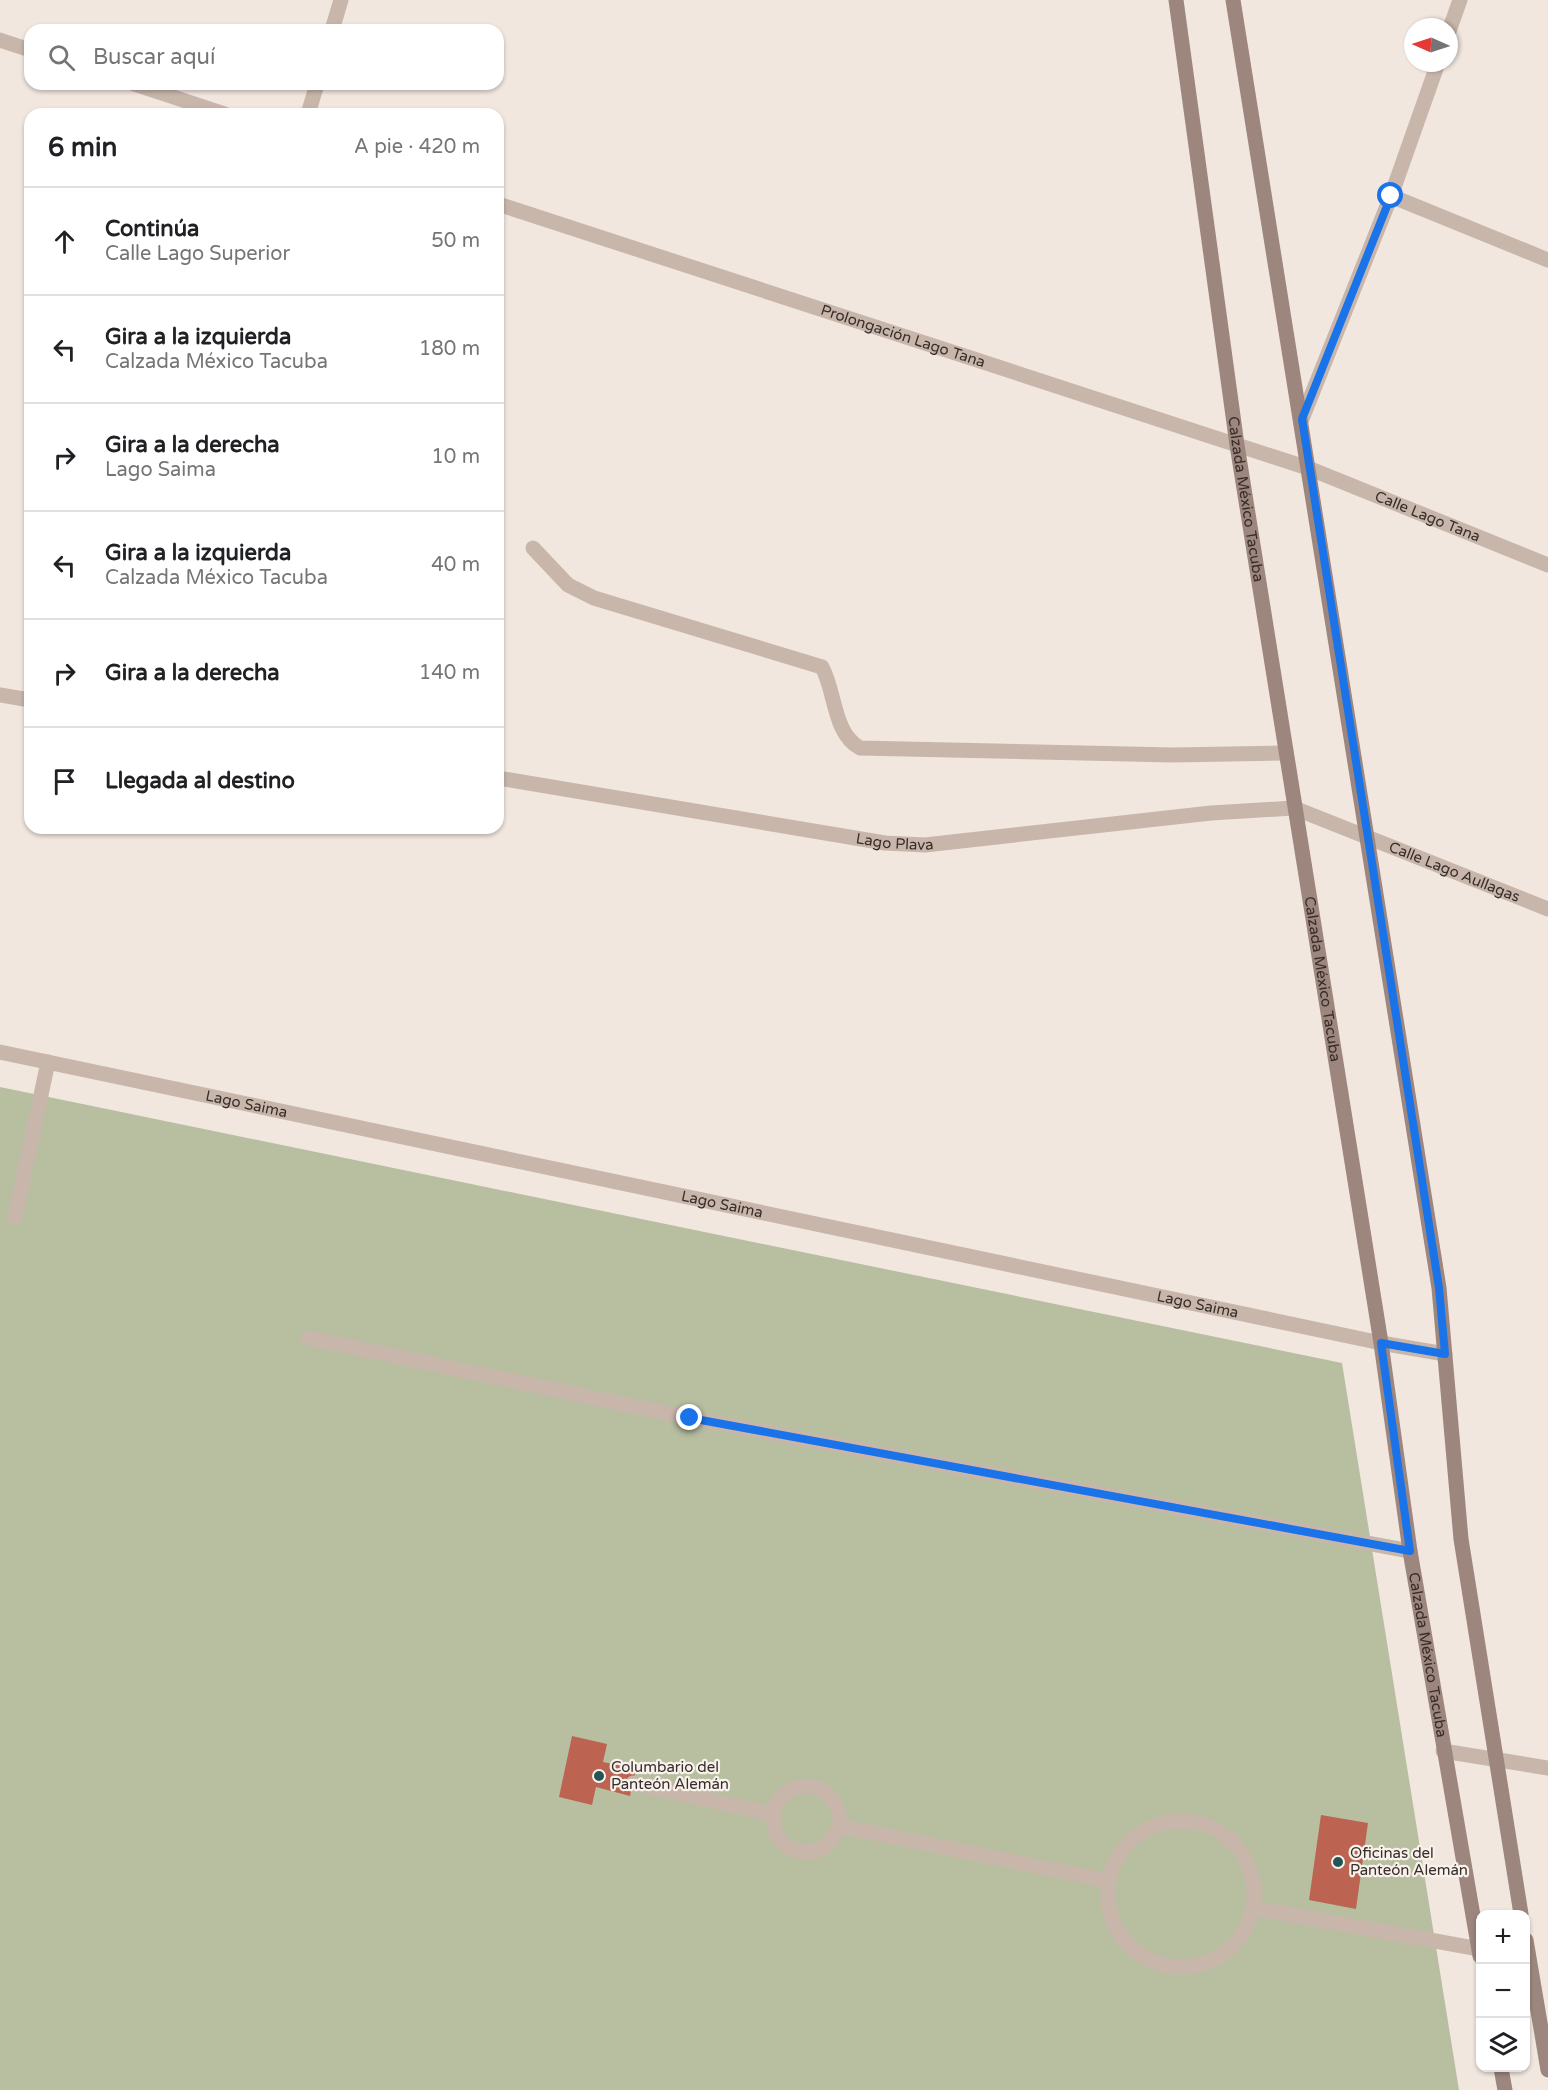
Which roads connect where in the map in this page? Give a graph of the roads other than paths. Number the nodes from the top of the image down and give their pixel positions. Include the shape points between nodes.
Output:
1 (341, 0) edge
2 (1176, 0) edge
3 (1233, 0) edge
4 (1460, 0) edge
5 (1454, 18) edge
6 (334, 24) edge
7 (0, 40) edge
8 (24, 48) edge
9 (1435, 72) edge
10 (152, 90) edge
11 (315, 90) edge
12 (207, 108) edge
13 (310, 108) edge
14 (1391, 196) junction
15 (504, 206) edge
16 (1548, 260) edge
17 (1302, 419) junction
18 (1237, 445) junction
19 (1308, 468) junction
20 (533, 548) dead end
21 (1548, 565) edge
22 (0, 695) edge
23 (24, 699) edge
24 (1285, 753) junction
25 (504, 779) edge
26 (1294, 808) junction
27 (1368, 837) junction
28 (1548, 909) edge
29 (0, 1052) edge
30 (48, 1062) junction
31 (15, 1217) dead end
32 (308, 1338) dead end
33 (1381, 1343) junction
34 (1445, 1354) junction
35 (1410, 1551) junction
36 (1443, 1750) junction
37 (1494, 1758) junction
38 (1548, 1768) edge
39 (633, 1783) dead end
40 (771, 1814) junction
41 (839, 1826) junction
42 (1109, 1881) junction
43 (1254, 1908) junction
44 (1520, 1910) edge
45 (1476, 1930) edge
46 (1476, 1951) edge
47 (1530, 1964) edge
48 (1548, 2070) edge
49 (1502, 2072) edge
50 (1505, 2090) edge

1 - 6 street
2 - 18 main road, Calzada México Tacuba
3 - 17 main road
4 - 5 street
7 - 8 street
9 - 14 street
10 - 12 street
11 - 13 street
14 - 16 street
14 - 17 street
15 - 18 street, Prolongación Lago Tana
17 - 19 main road
18 - 19 street, Prolongación Lago Tana
18 - 24 main road, Calzada México Tacuba
19 - 21 street, Calle Lago Tana
19 - 27 main road
20 - 24 street via 568,585 594,598 822,667 842,730 849,742 860,748 1173,755
22 - 23 street
24 - 26 main road, Calzada México Tacuba
25 - 26 street, Lago Plava via 885,843 925,845 1211,813
26 - 27 street, Calle Lago Aullagas
26 - 33 main road, Calzada México Tacuba
27 - 28 street, Calle Lago Aullagas
27 - 34 main road via 1439,1288
29 - 30 street, Lago Saima
30 - 31 street
30 - 33 street, Lago Saima
32 - 35 street via 690,1418
33 - 34 street, Lago Saima
33 - 35 main road, Calzada México Tacuba
34 - 37 main road via 1461,1539
35 - 36 main road, Calzada México Tacuba
36 - 37 street
36 - 45 main road, Calzada México Tacuba
37 - 38 street
37 - 44 main road
39 - 40 street
40 - 41 street via 778,1839 793,1851 812,1852 829,1843
40 - 41 street via 789,1788 808,1784 826,1791 837,1806
41 - 42 street
42 - 43 street via 1112,1918 1123,1939 1141,1955 1162,1965 1186,1968 1209,1962 1230,1949 1245,1931
42 - 43 street via 1123,1849 1141,1832 1164,1822 1188,1820 1212,1827 1232,1840 1247,1860 1254,1884
43 - 46 street
47 - 48 main road
49 - 50 main road

